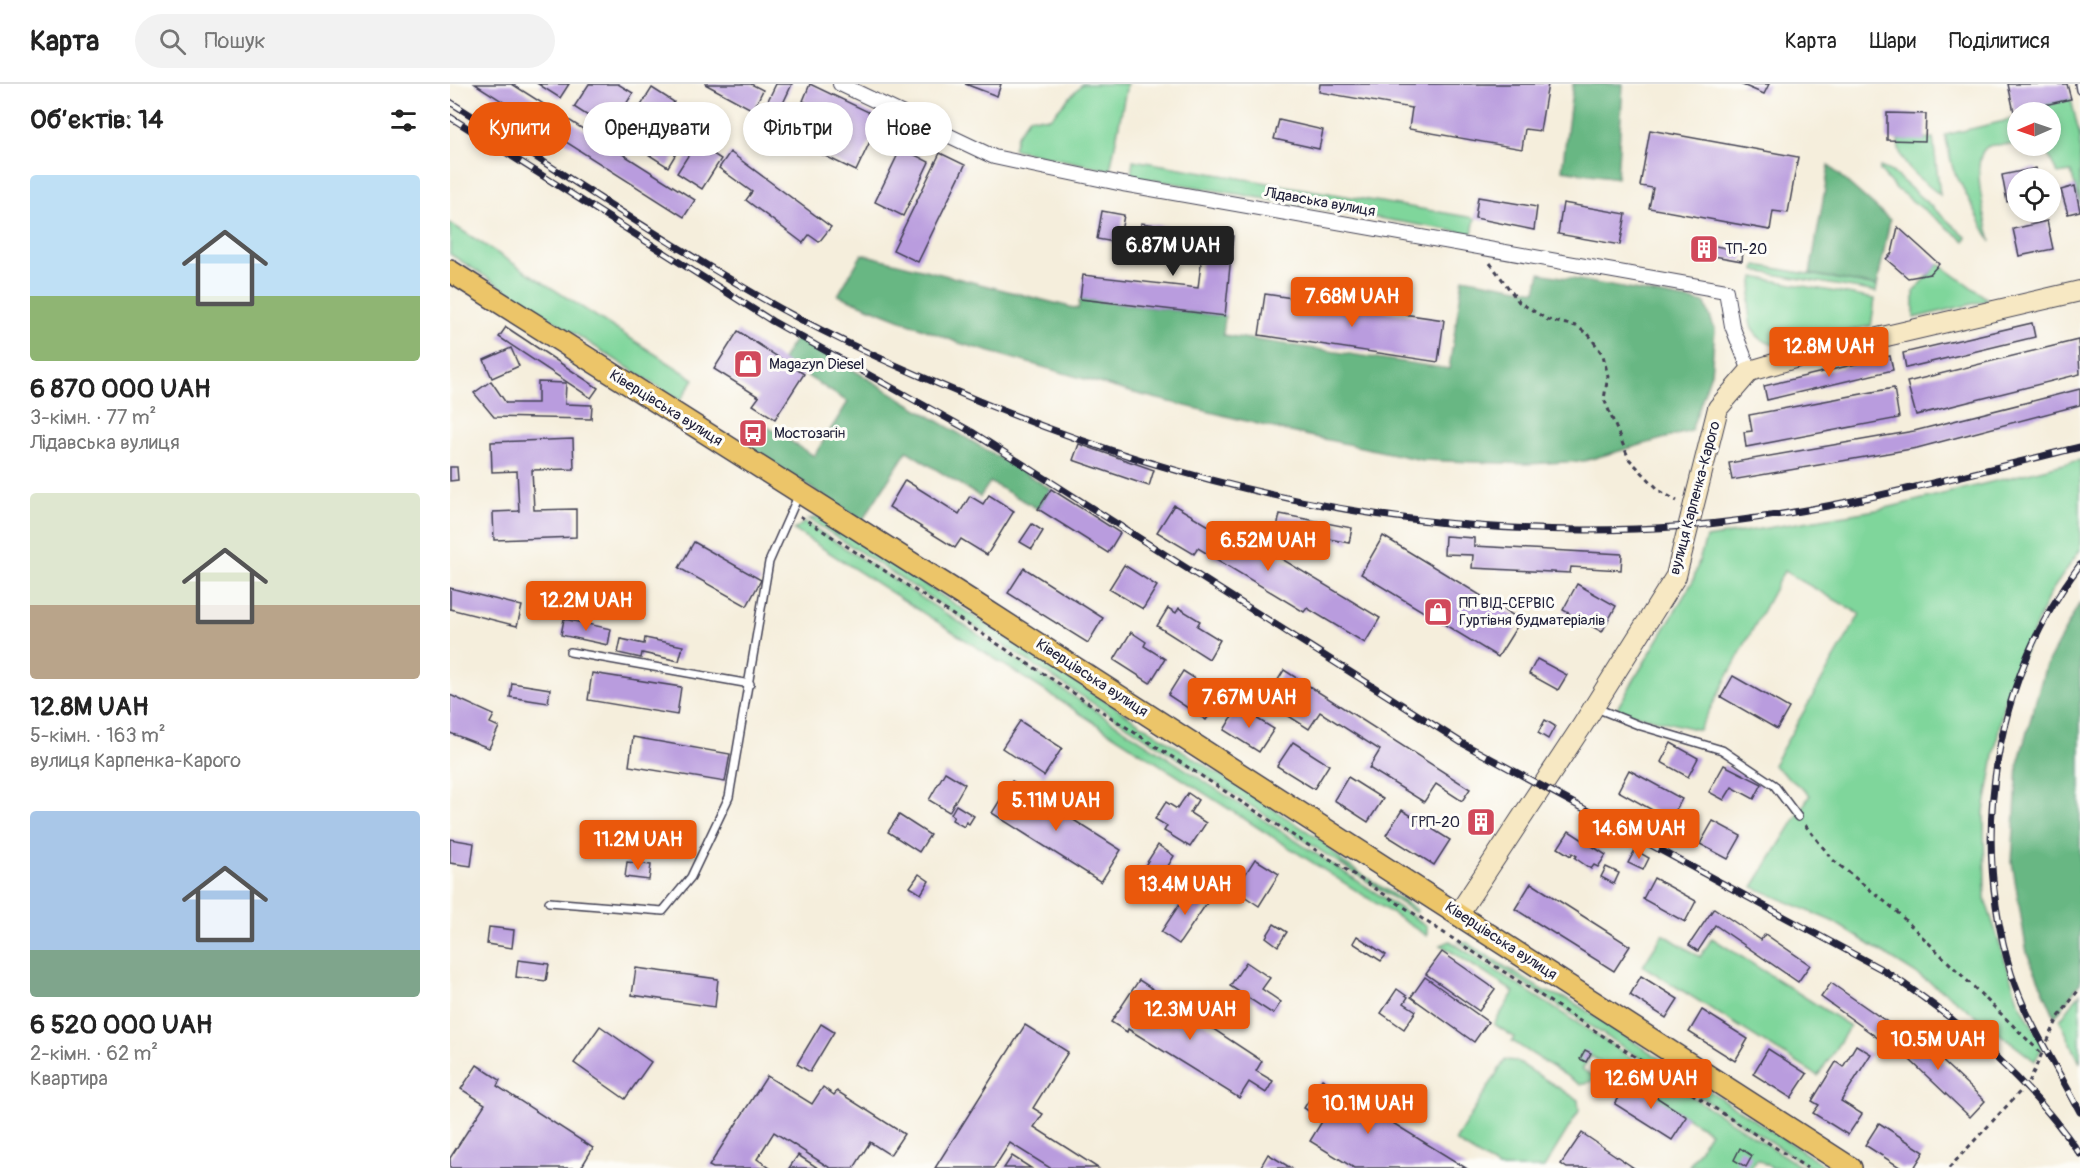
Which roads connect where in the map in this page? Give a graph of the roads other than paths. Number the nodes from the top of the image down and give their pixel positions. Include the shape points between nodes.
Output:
1 (840, 84) edge
2 (2079, 84) edge
3 (2080, 90) edge
4 (450, 271) edge
5 (2080, 291) edge
6 (1750, 371) junction
7 (795, 502) junction
8 (570, 652) dead end
9 (750, 684) junction
10 (1594, 707) junction
11 (1798, 817) road end
12 (549, 902) dead end
13 (1459, 913) junction
14 (1851, 1168) edge

1 - 6 street, Лідавська вулиця via 994,157 1123,184 1726,291 1732,326
2 - 3 lane
4 - 7 main road, Ківерцівська вулиця
5 - 6 main road
6 - 10 main road, вулиця Карпенка-Карого via 1718,408 1676,576
7 - 9 lane via 769,562
7 - 13 main road, Ківерцівська вулиця via 974,602
8 - 9 lane
9 - 12 lane via 729,797 691,877 663,911
10 - 11 lane via 1641,726 1722,750 1774,785
10 - 13 main road, вулиця Карпенка-Карого
13 - 14 main road, Ківерцівська вулиця

